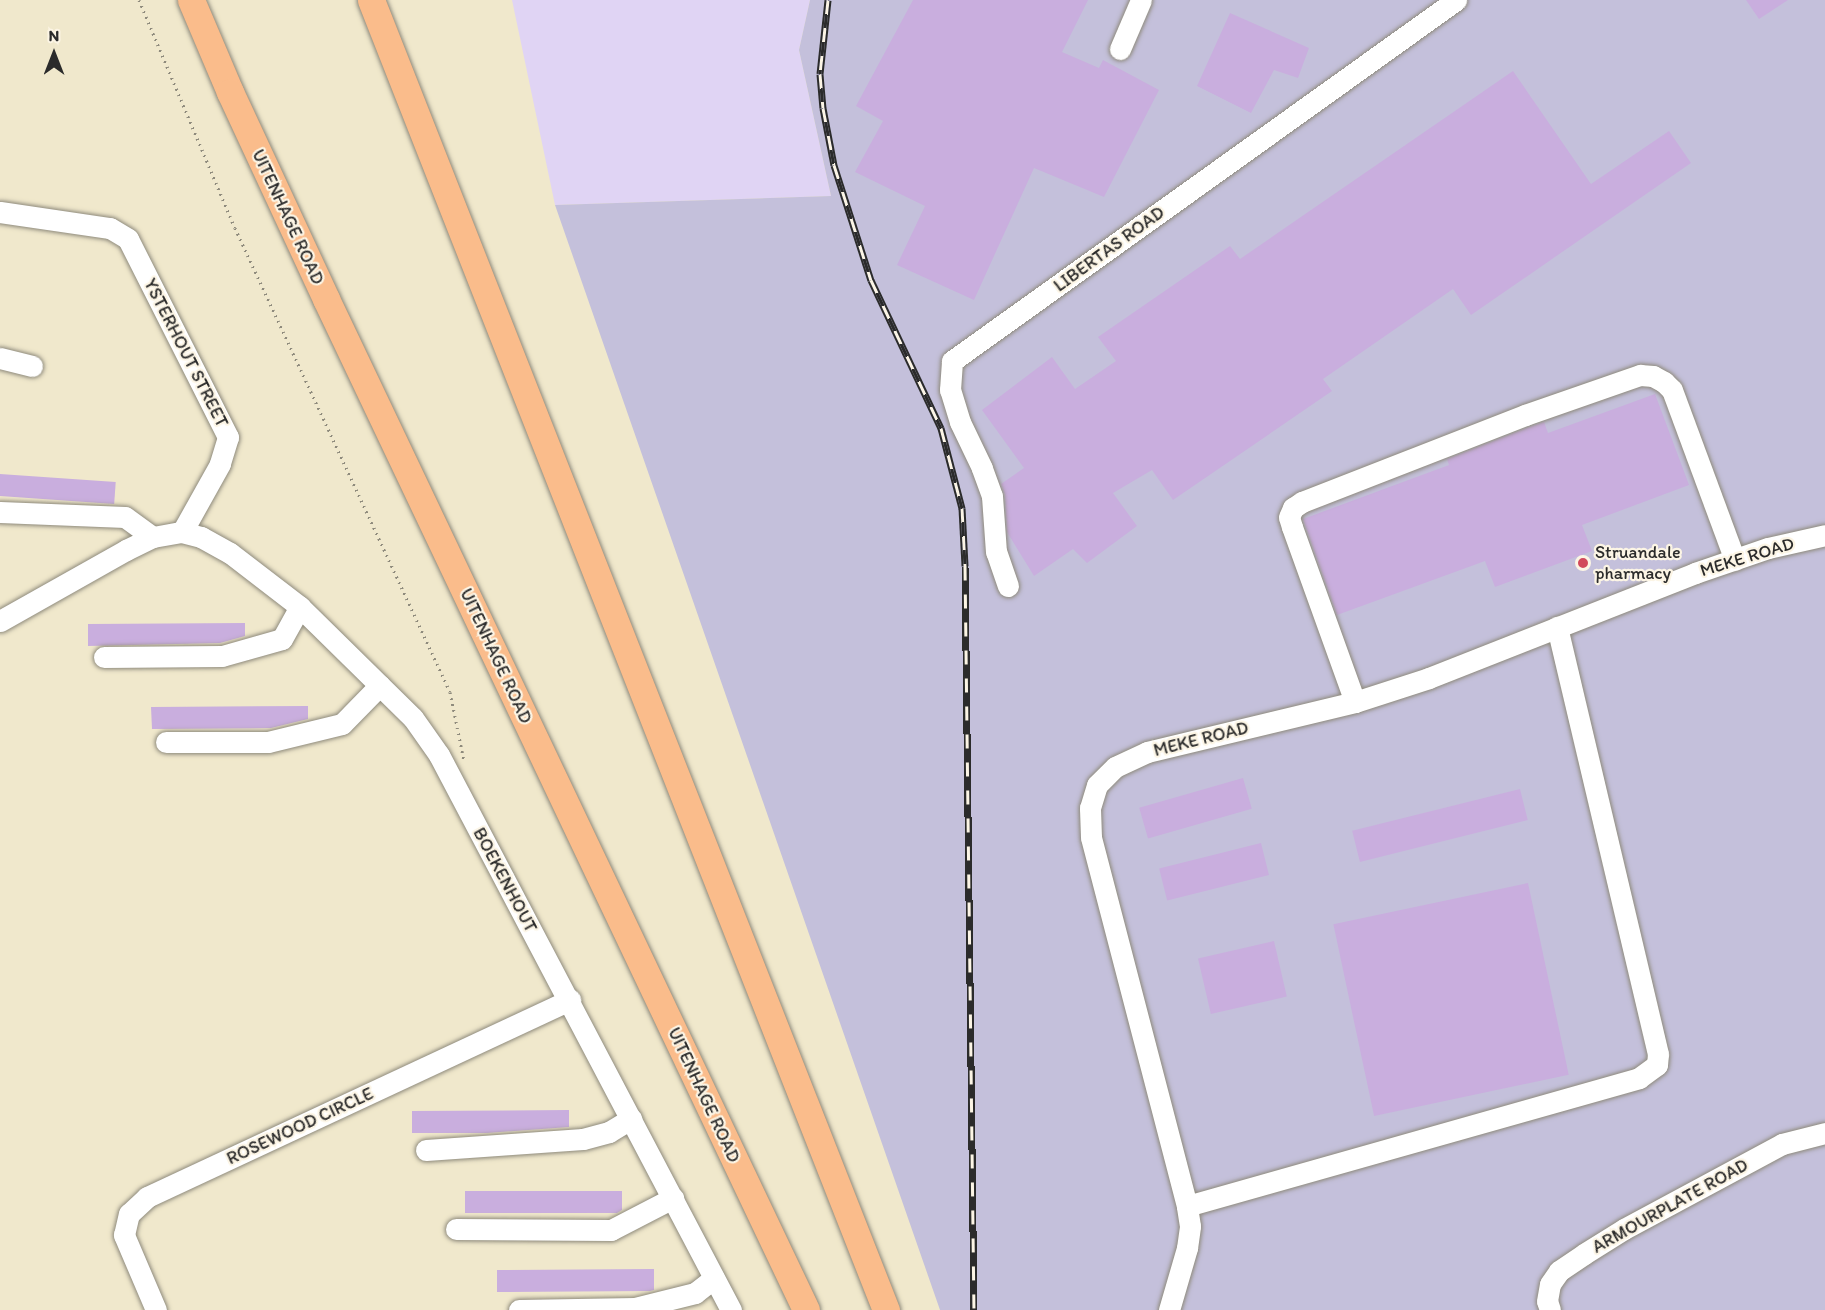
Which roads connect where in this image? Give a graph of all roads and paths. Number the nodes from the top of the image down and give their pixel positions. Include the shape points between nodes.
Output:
1 (139, 0) edge
2 (191, 0) edge
3 (371, 0) edge
4 (1141, 0) edge
5 (1456, 0) edge
6 (1120, 49) dead end
7 (0, 212) edge
8 (0, 358) edge
9 (32, 366) dead end
10 (0, 512) edge
11 (182, 532) junction
12 (1825, 535) edge
13 (153, 537) junction
14 (1735, 560) junction
15 (1008, 586) dead end
16 (300, 607) junction
17 (0, 621) edge
18 (1557, 627) junction
19 (104, 657) dead end
20 (380, 685) junction
21 (1355, 702) junction
22 (166, 742) dead end
23 (466, 768) dead end
24 (570, 1000) junction
25 (632, 1119) junction
26 (1825, 1133) edge
27 (426, 1150) dead end
28 (673, 1198) junction
29 (1187, 1206) junction
30 (456, 1229) dead end
31 (714, 1278) junction
32 (156, 1310) edge
33 (519, 1310) edge
34 (731, 1310) edge
35 (806, 1310) edge
36 (886, 1310) edge
37 (1169, 1310) edge
38 (1550, 1310) edge

1 - 23 path via 235,228 450,692
2 - 35 main road, UITENHAGE ROAD via 316,278
3 - 36 main road
4 - 6 street
5 - 15 street, LIBERTAS ROAD via 952,361 950,390 992,496 996,552
7 - 11 street, YSTERHOUT STREET via 110,228 128,239 228,437 220,464
8 - 9 street
10 - 13 street via 124,517
11 - 13 street
11 - 16 street, BOEKENHOUT via 201,537 230,554
12 - 14 street, MEKE ROAD
13 - 17 street
14 - 18 street, MEKE ROAD
14 - 21 street via 1672,390 1664,382 1640,375 1526,415 1293,508 1289,517 1292,527
16 - 19 street via 282,639 222,656
16 - 20 street, BOEKENHOUT
18 - 21 street, MEKE ROAD via 1429,678
18 - 29 street via 1658,1054 1657,1065 1639,1078
20 - 22 street via 342,724 268,742
20 - 24 street, BOEKENHOUT via 413,718 439,755
21 - 29 street, MEKE ROAD via 1147,752 1115,767 1098,785 1090,808 1091,837
24 - 25 street, BOEKENHOUT
24 - 32 street, ROSEWOOD CIRCLE via 147,1197 129,1214 124,1235
25 - 27 street via 609,1132 583,1139
25 - 28 street, BOEKENHOUT
26 - 38 street, ARMOURPLATE ROAD via 1782,1144 1584,1254 1559,1271 1550,1284
28 - 30 street via 611,1230
28 - 31 street, BOEKENHOUT
29 - 37 street, MEKE ROAD via 1187,1248
31 - 33 street via 695,1293 635,1308
31 - 34 street, BOEKENHOUT

